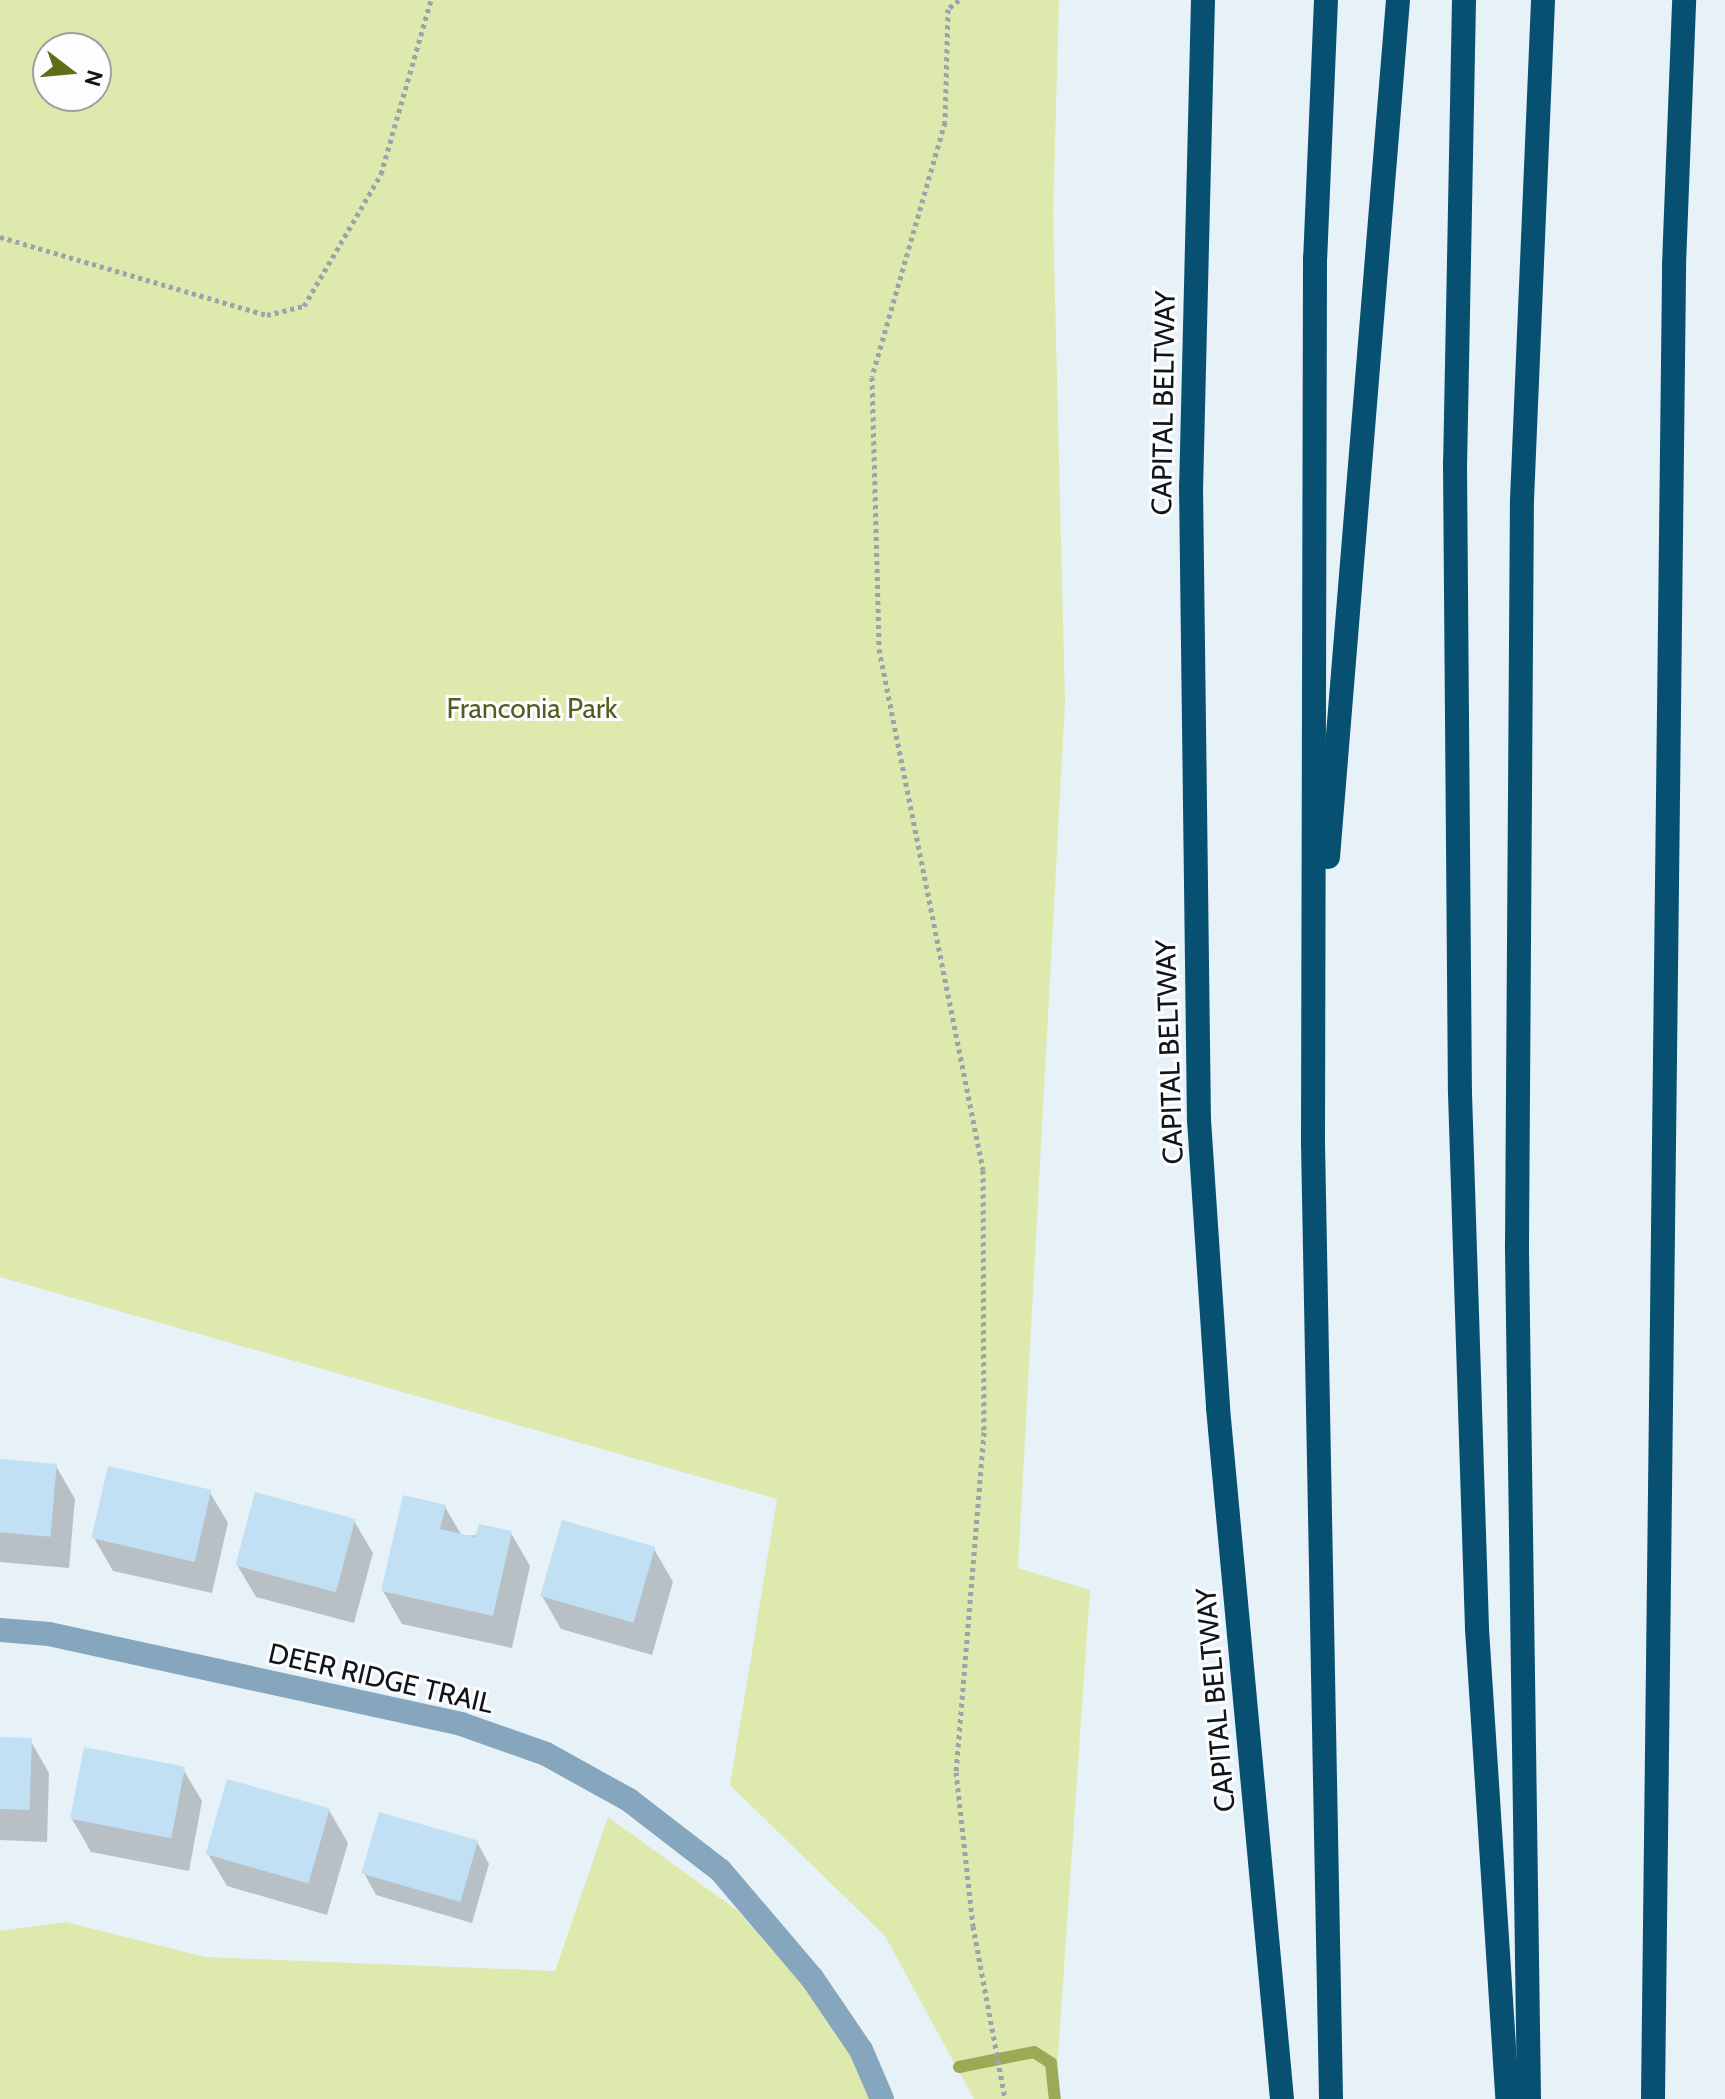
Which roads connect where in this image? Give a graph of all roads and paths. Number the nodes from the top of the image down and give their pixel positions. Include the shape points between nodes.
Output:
1 (431, 0) edge
2 (959, 0) edge
3 (1203, 0) edge
4 (1326, 0) edge
5 (1398, 0) edge
6 (1464, 0) edge
7 (1543, 0) edge
8 (1684, 0) edge
9 (0, 237) edge
10 (1313, 1143) junction
11 (0, 1630) edge
12 (882, 2099) edge
13 (1005, 2099) edge
14 (1282, 2099) edge
15 (1331, 2099) edge
16 (1507, 2099) edge
17 (1529, 2099) edge
18 (1653, 2099) edge

1 - 9 path via 381,174 304,306 267,315
2 - 13 path via 948,9 945,122 872,377 879,649 983,1170 984,1432 956,1772 973,1926
3 - 14 highway, CAPITAL BELTWAY via 1191,486 1199,1120 1218,1408
4 - 10 highway via 1315,274
5 - 10 highway via 1325,888
6 - 16 highway via 1455,463 1460,1093 1477,1629
7 - 17 highway via 1522,500 1517,1245
8 - 18 highway via 1674,265
10 - 15 highway
11 - 12 street, DEER RIDGE TRAIL via 49,1634 461,1724 546,1754 629,1800 720,1870 812,1978 861,2050

